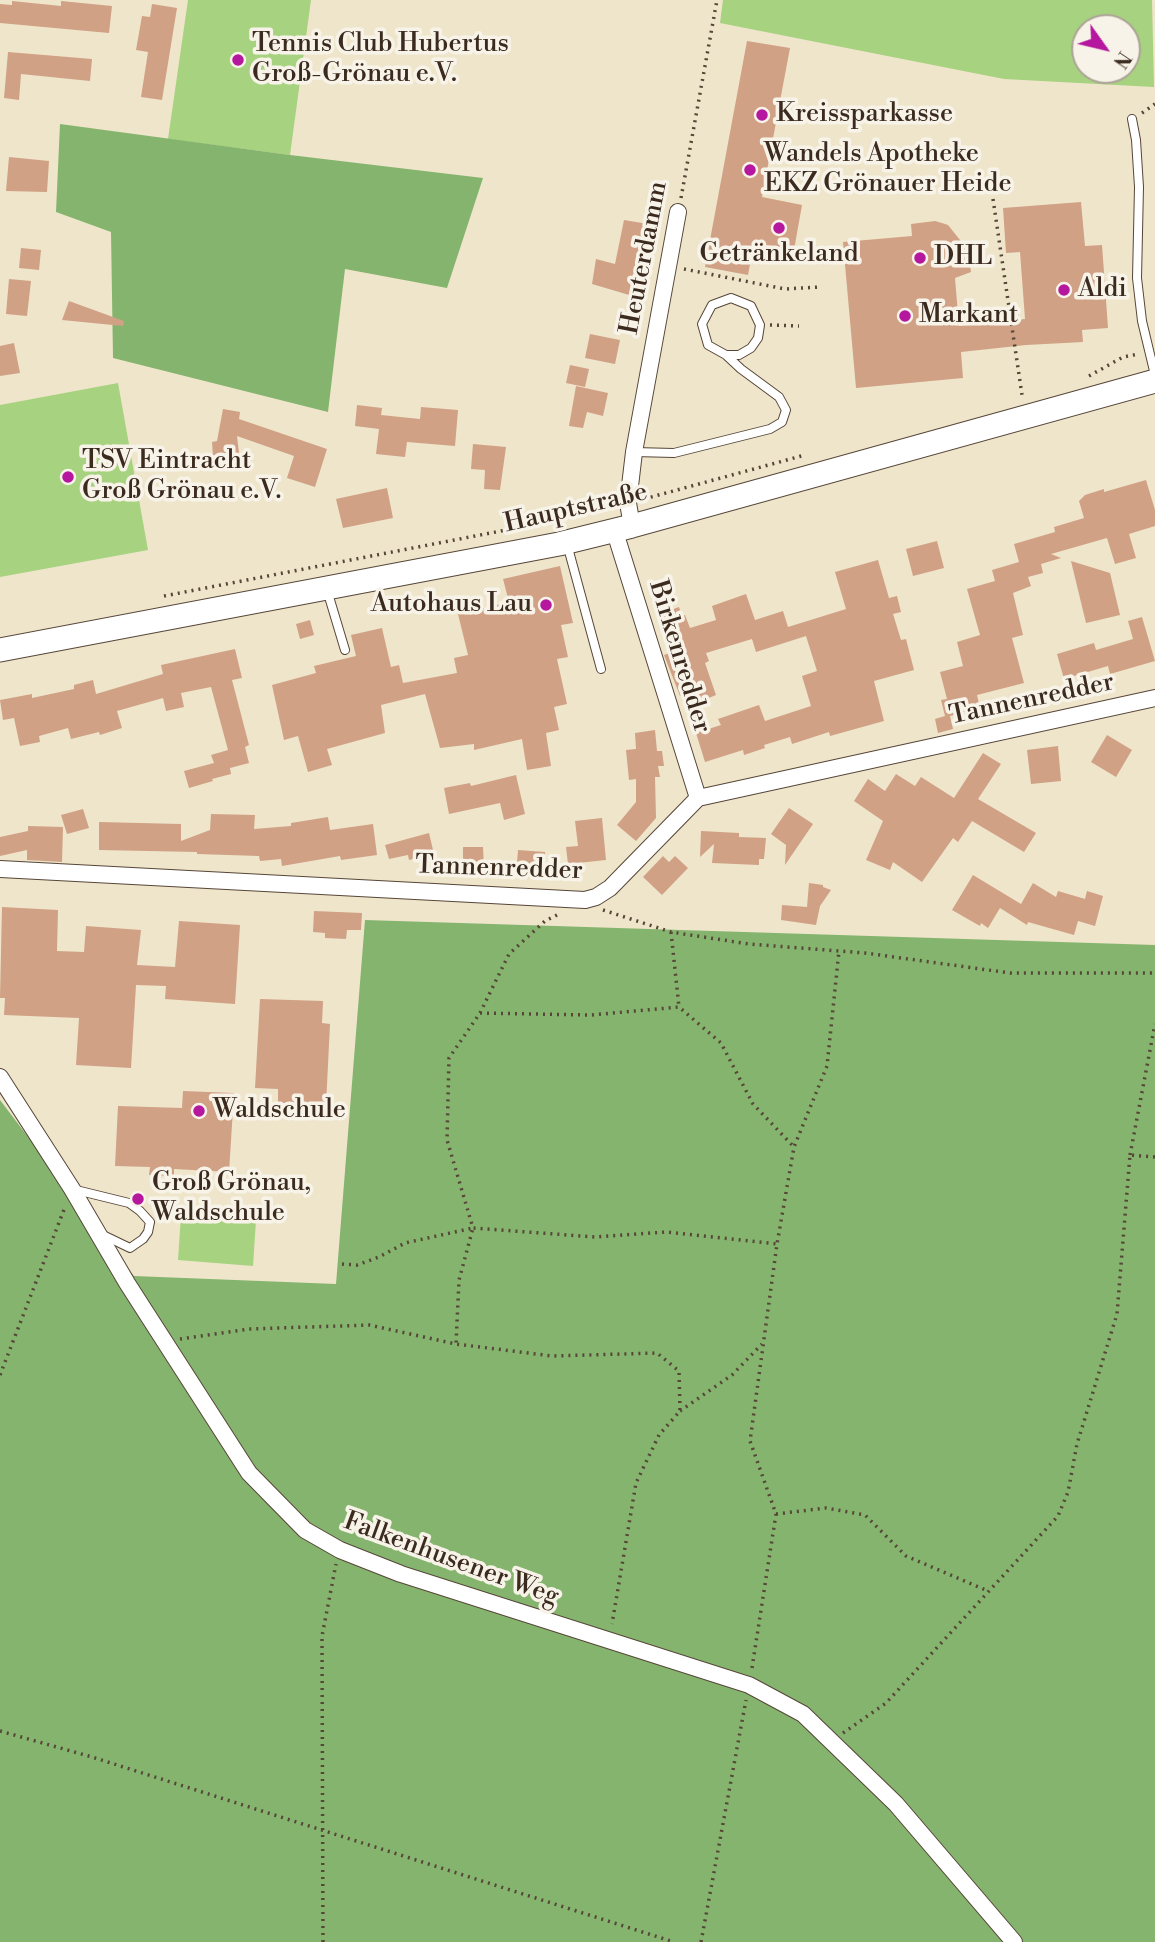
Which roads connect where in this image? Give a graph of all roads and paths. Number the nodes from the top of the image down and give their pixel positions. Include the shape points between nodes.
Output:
1 (717, 0) edge
2 (1132, 119) dead end
3 (993, 199) dead end
4 (678, 212) joint
5 (704, 274) dead end
6 (820, 287) dead end
7 (760, 325) junction
8 (799, 326) dead end
9 (1149, 352) junction
10 (726, 355) junction
11 (1155, 375) edge
12 (1084, 378) dead end
13 (1155, 381) edge
14 (1012, 398) dead end
15 (634, 452) junction
16 (811, 453) dead end
17 (624, 520) junction
18 (566, 542) junction
19 (326, 588) junction
20 (158, 598) dead end
21 (0, 650) edge
22 (345, 650) dead end
23 (601, 669) dead end
24 (1155, 698) edge
25 (698, 798) junction
26 (0, 869) edge
27 (585, 900) junction
28 (671, 932) junction
29 (839, 951) junction
30 (1155, 973) edge
31 (679, 1007) junction
32 (480, 1013) junction
33 (1155, 1024) edge
34 (0, 1077) edge
35 (794, 1147) junction
36 (1130, 1155) junction
37 (1155, 1157) edge
38 (72, 1189) junction
39 (473, 1228) junction
40 (99, 1232) junction
41 (778, 1244) junction
42 (342, 1265) dead end
43 (164, 1342) junction
44 (763, 1342) junction
45 (456, 1344) junction
46 (0, 1375) edge
47 (680, 1411) junction
48 (776, 1514) junction
49 (340, 1550) junction
50 (988, 1591) junction
51 (609, 1641) junction
52 (749, 1685) junction
53 (0, 1731) edge
54 (831, 1742) junction
55 (324, 1833) junction
56 (323, 1942) edge
57 (674, 1942) edge
58 (701, 1942) edge
59 (1014, 1942) edge

1 - 4 path, Heuterdamm
2 - 9 lane via 1139,187 1137,278
3 - 14 path via 1023,396
4 - 15 street, Heuterdamm
5 - 6 path via 785,289
7 - 8 path
7 - 10 lane via 751,348 739,355
7 - 10 lane via 751,306 731,298 712,305 702,324 708,345
9 - 11 lane
9 - 12 path via 1124,357
10 - 15 lane via 779,397 786,410 782,422 674,453
13 - 17 main road, Hauptstraße
15 - 17 street, Heuterdamm
16 - 17 path
17 - 18 main road, Hauptstraße
17 - 20 path via 533,525
17 - 25 street, Birkenredder
18 - 19 main road, Hauptstraße
18 - 23 lane
19 - 21 main road, Hauptstraße
19 - 22 lane
24 - 25 street, Tannenredder
25 - 27 street, Tannenredder via 610,888
26 - 27 street, Tannenredder
27 - 28 path via 595,908
27 - 32 path via 545,920 509,954
28 - 29 path
28 - 31 path
29 - 30 path via 1010,973
29 - 35 path via 827,1066
31 - 32 path via 591,1015
31 - 35 path via 722,1043 753,1104
32 - 39 path via 449,1058 447,1140
33 - 36 path
34 - 38 street, Falkenhusener Weg
35 - 41 path
36 - 37 path
36 - 50 path via 1117,1314 1077,1444 1068,1492 1058,1516
38 - 40 street, Falkenhusener Weg
38 - 40 lane via 129,1203 150,1222 143,1239 130,1248
38 - 46 path
39 - 41 path via 595,1237 666,1232
39 - 42 path via 405,1243 357,1265
39 - 45 path via 459,1280
40 - 43 street, Falkenhusener Weg
41 - 44 path
43 - 45 path via 249,1329 369,1325
43 - 49 street, Falkenhusener Weg via 249,1473 304,1530
44 - 47 path via 732,1375
44 - 48 path via 750,1441
45 - 47 path via 552,1356 657,1353 679,1371
47 - 51 path via 659,1435 636,1483
48 - 50 path via 826,1508 865,1515 906,1556
48 - 52 path
49 - 51 street, Falkenhusener Weg via 470,1598
49 - 55 path via 322,1636
50 - 54 path via 886,1703
51 - 52 street, Falkenhusener Weg
52 - 54 street, Falkenhusener Weg via 803,1714
52 - 58 path
53 - 55 path
54 - 59 street, Falkenhusener Weg via 896,1804
55 - 56 path
55 - 57 path

